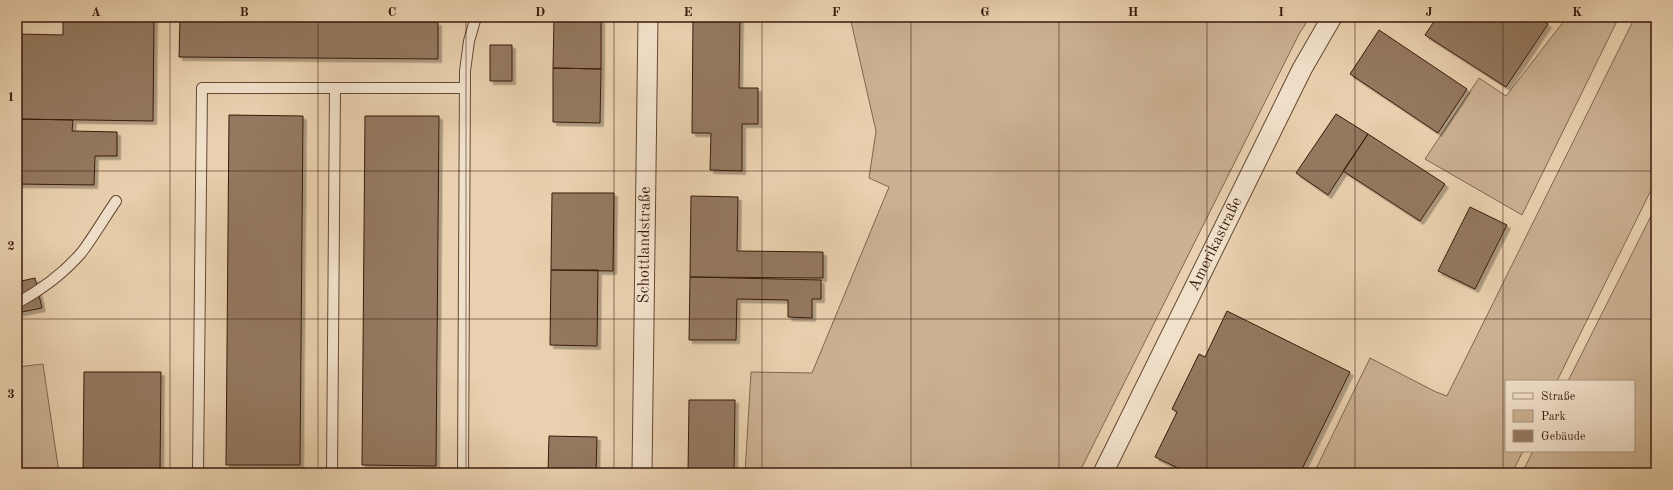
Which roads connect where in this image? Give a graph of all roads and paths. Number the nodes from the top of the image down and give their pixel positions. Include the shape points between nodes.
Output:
1 (476, 17) edge
2 (648, 17) edge
3 (1332, 17) edge
4 (334, 88) junction
5 (465, 88) junction
6 (116, 201) dead end
7 (17, 303) edge
8 (198, 473) edge
9 (332, 473) edge
10 (463, 473) edge
11 (642, 473) edge
12 (1103, 473) edge

1 - 5 lane via 469,40
2 - 11 street, Schottlandstraße
3 - 12 street, Amerikastraße via 1302,69
4 - 5 lane
4 - 8 lane via 202,88
4 - 9 lane
5 - 10 lane
6 - 7 lane via 82,251 64,271

